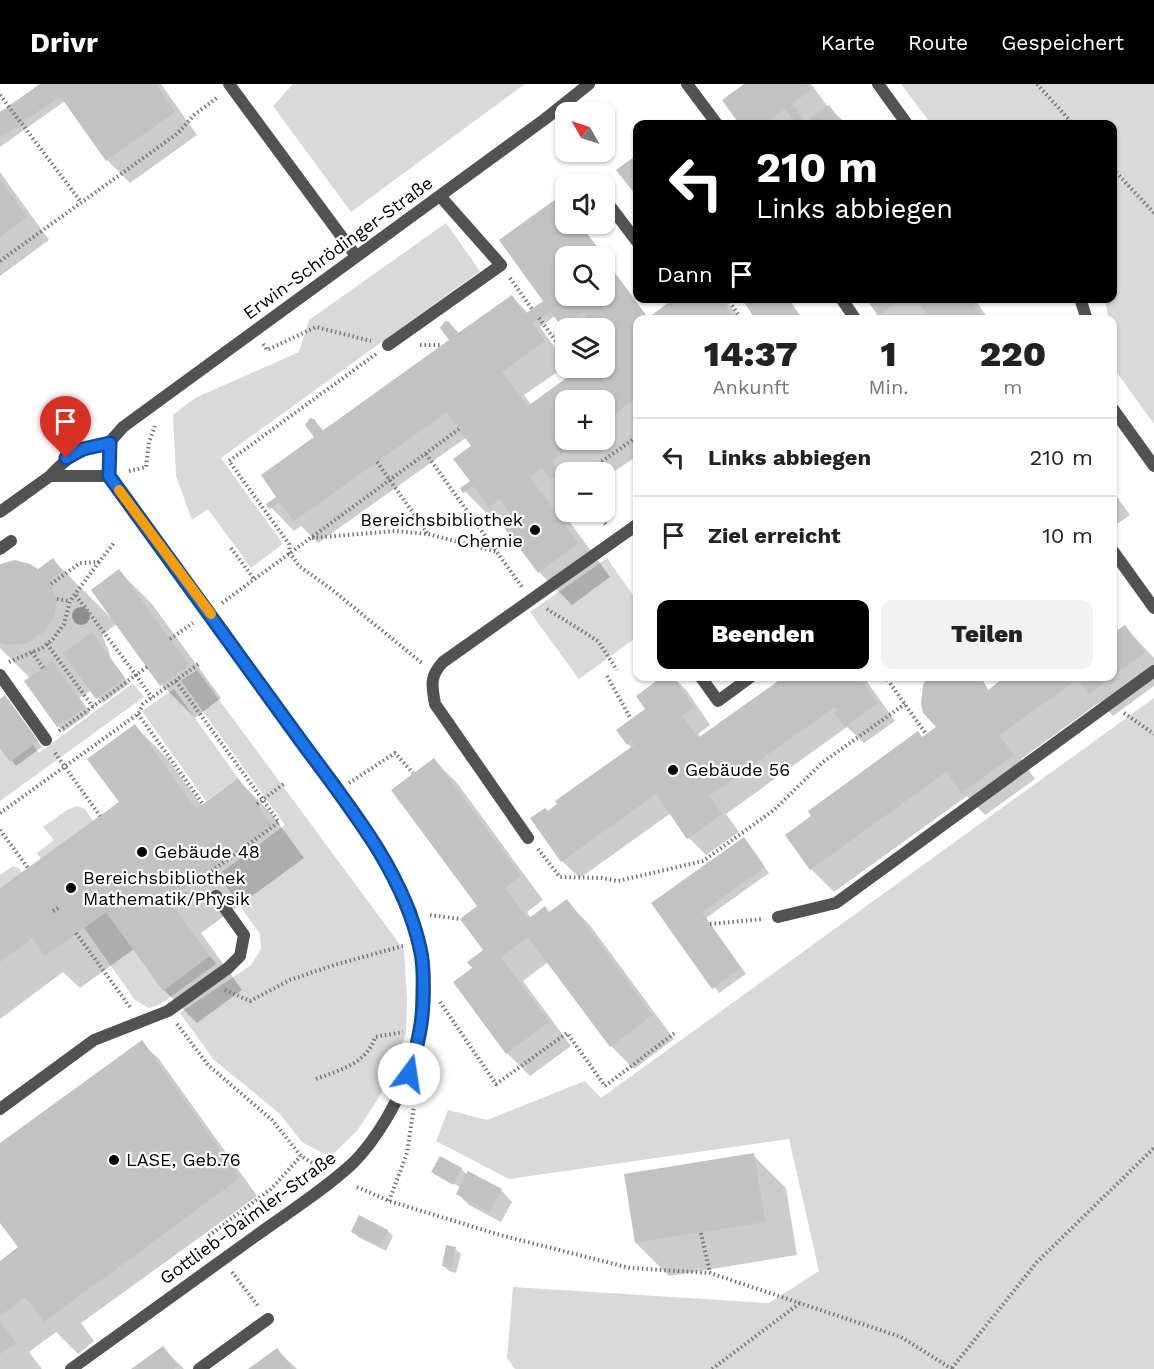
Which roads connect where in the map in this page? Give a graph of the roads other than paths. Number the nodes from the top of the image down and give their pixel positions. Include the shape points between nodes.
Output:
1 (229, 84) edge
2 (589, 84) edge
3 (878, 84) edge
4 (693, 86) edge
5 (714, 120) edge
6 (904, 120) edge
7 (440, 196) junction
8 (615, 213) edge
9 (633, 236) edge
10 (356, 256) junction
11 (388, 345) road end
12 (1117, 415) edge
13 (110, 443) junction
14 (1154, 466) edge
15 (50, 476) junction
16 (109, 476) junction
17 (0, 512) edge
18 (633, 528) edge
19 (11, 541) dead end
20 (0, 549) edge
21 (1117, 557) edge
22 (1154, 608) edge
23 (1154, 671) edge
24 (0, 675) edge
25 (704, 681) edge
26 (745, 681) edge
27 (46, 740) road end
28 (528, 838) road end
29 (216, 896) road end
30 (778, 917) road end
31 (0, 1109) edge
32 (268, 1319) road end
33 (71, 1369) edge
34 (198, 1369) edge

1 - 10 street
2 - 7 street, Erwin-Schrödinger-Straße
3 - 6 street
4 - 5 street
7 - 10 street, Erwin-Schrödinger-Straße
7 - 11 street via 501,265
8 - 9 street
10 - 13 street, Erwin-Schrödinger-Straße via 123,427
12 - 14 street
13 - 15 street via 83,449 66,458
13 - 16 street
15 - 16 street
15 - 17 street
16 - 33 street, Gottlieb-Daimler-Straße, bridge via 396,879 411,912 421,950 421,1029 397,1101 354,1162
18 - 28 street via 443,662 434,673 435,704
19 - 20 street
21 - 22 street
23 - 30 street via 836,903
24 - 27 street
25 - 26 street via 718,701
29 - 31 street via 244,935 240,956 228,968 168,1011 94,1040
32 - 34 street

